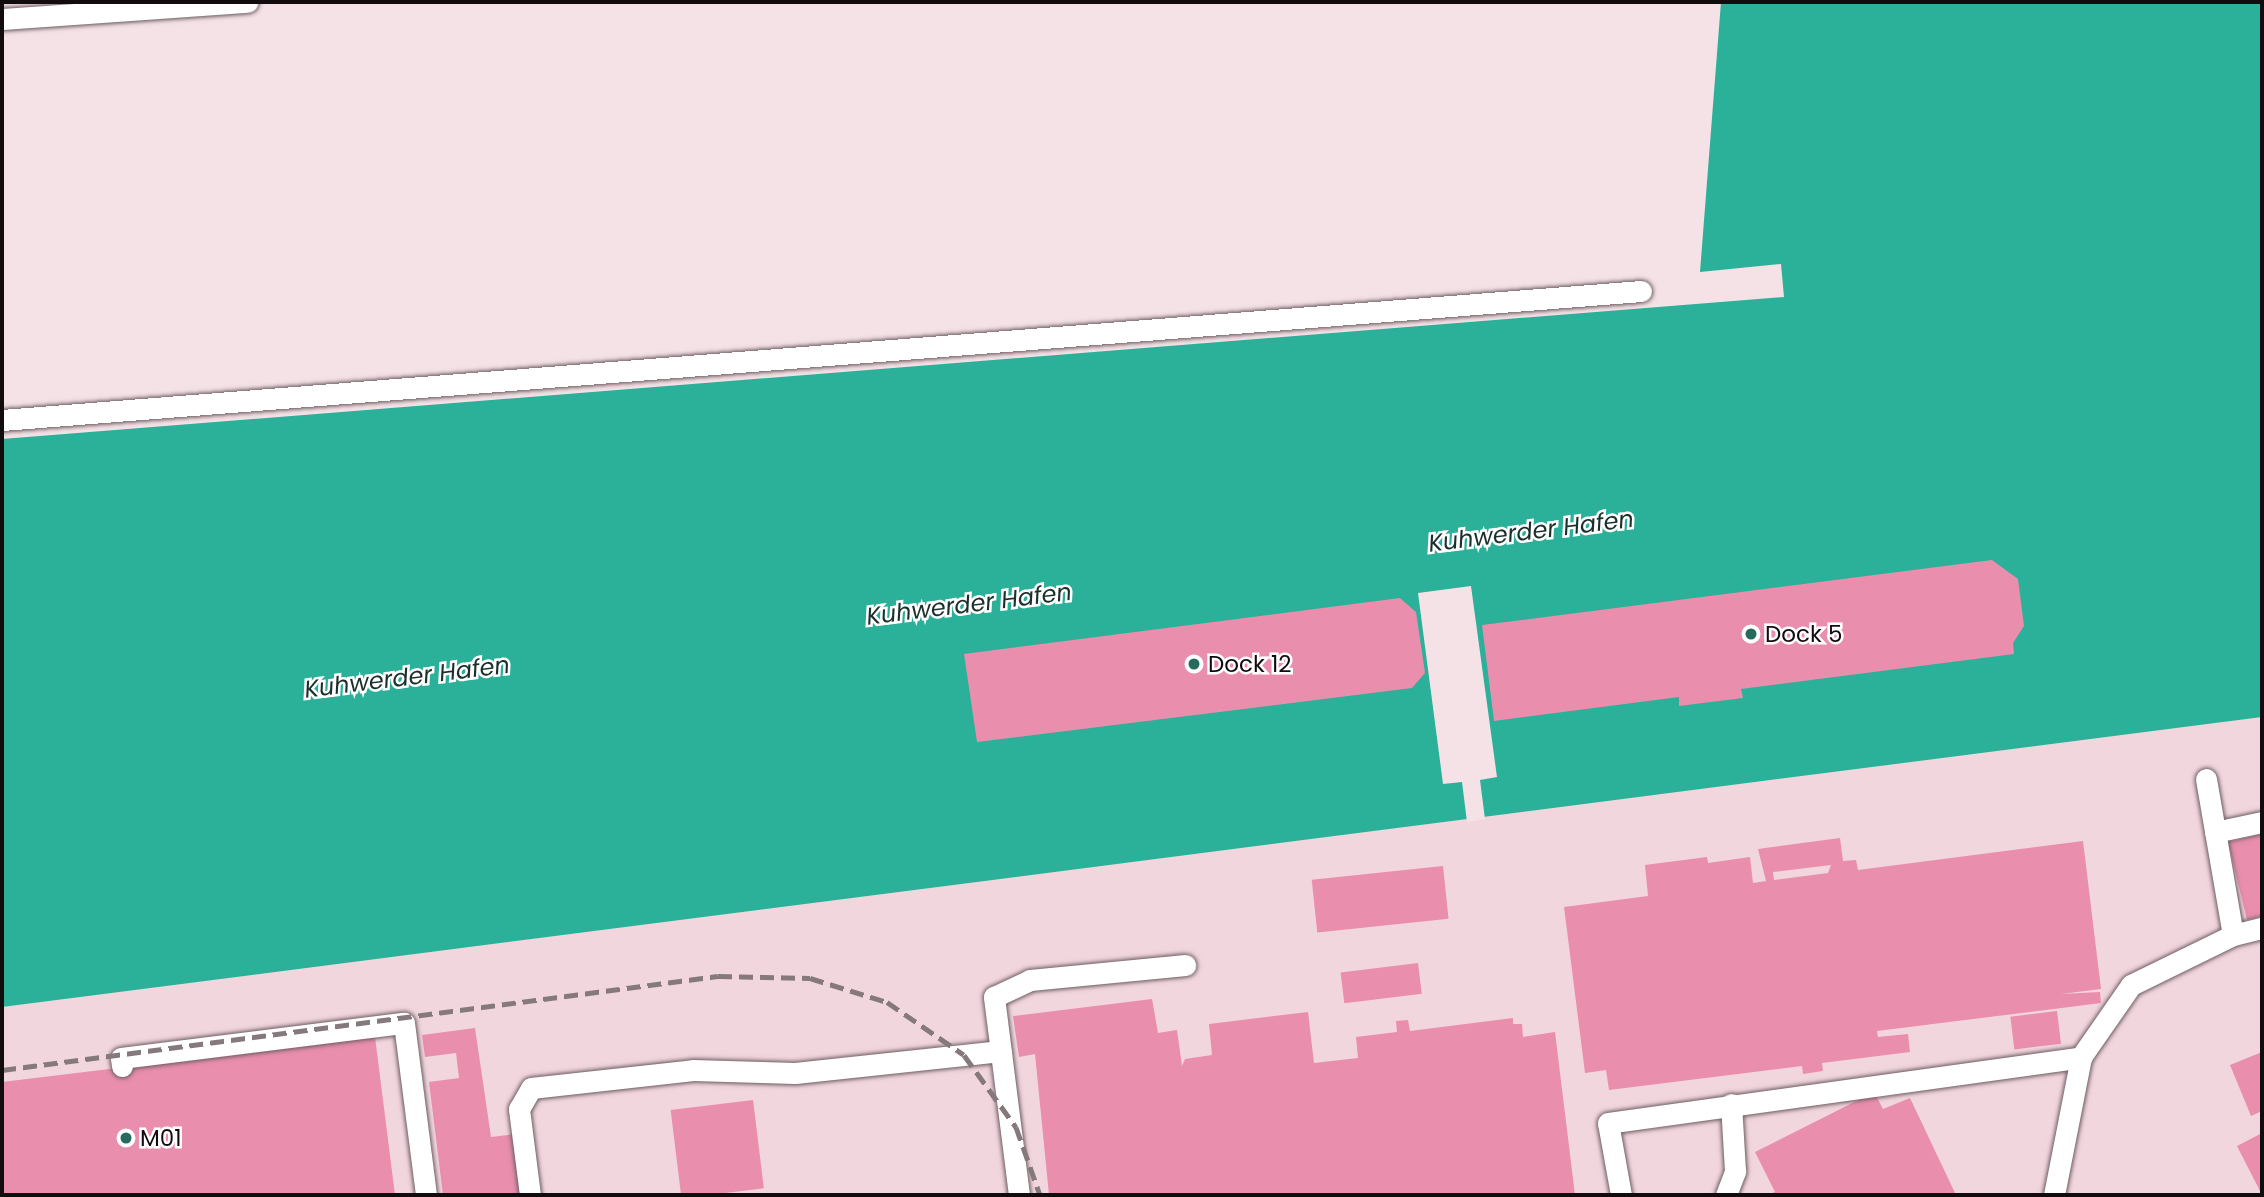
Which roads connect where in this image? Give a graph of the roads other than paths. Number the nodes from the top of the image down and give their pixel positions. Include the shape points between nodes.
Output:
1 (247, 2) edge
2 (2, 19) edge
3 (1641, 290) dead end
4 (2, 420) edge
5 (2206, 779) dead end
6 (2262, 822) edge
7 (2215, 832) junction
8 (2262, 928) edge
9 (2233, 935) junction
10 (1185, 965) dead end
11 (1001, 1051) junction
12 (2081, 1057) junction
13 (122, 1066) dead end
14 (1731, 1104) junction
15 (426, 1195) edge
16 (530, 1195) edge
17 (1019, 1195) edge
18 (1621, 1195) edge
19 (1726, 1195) edge
20 (2054, 1195) edge

1 - 2 lane
3 - 4 lane
5 - 7 lane
6 - 7 lane
7 - 9 lane
8 - 9 lane
9 - 12 lane via 2132,985
10 - 11 lane via 1030,980 1007,989 994,997
11 - 16 lane via 795,1073 693,1070 531,1088 519,1109
11 - 17 lane
12 - 14 lane
12 - 20 lane
13 - 15 lane via 121,1058 404,1023
14 - 18 lane via 1608,1123
14 - 19 lane via 1735,1171

